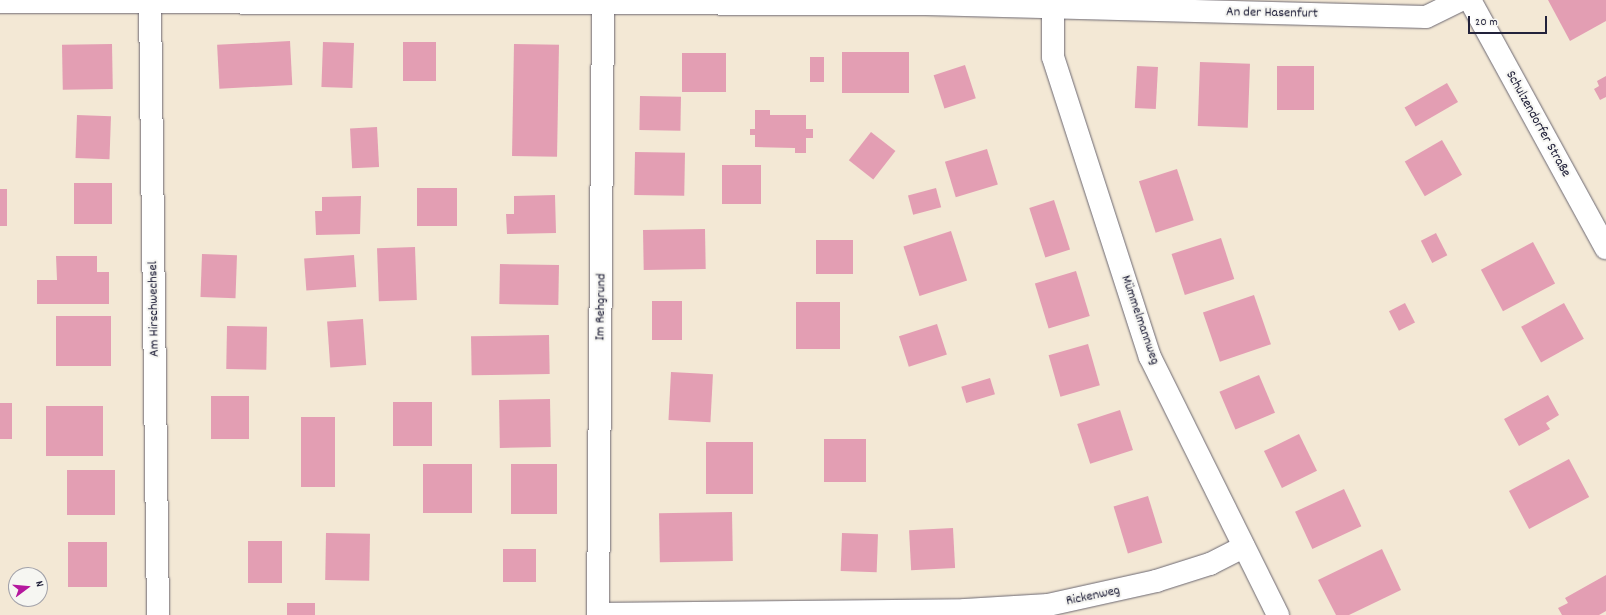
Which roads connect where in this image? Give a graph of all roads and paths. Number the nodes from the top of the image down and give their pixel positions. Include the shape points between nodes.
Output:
1 (1461, 0) edge
2 (1470, 0) edge
3 (0, 2) edge
4 (603, 2) edge
5 (150, 3) junction
6 (1052, 8) junction
7 (1606, 248) edge
8 (1244, 547) junction
9 (158, 615) edge
10 (598, 615) edge
11 (1278, 615) edge

1 - 6 street, An der Hasenfurt via 1426,17
2 - 7 street, Schulzendorfer Straße
3 - 5 street, An der Hasenfurt
4 - 5 street, An der Hasenfurt
4 - 6 street, An der Hasenfurt
4 - 10 street, Im Rehgrund
5 - 9 street, Am Hirschwechsel
6 - 8 street, Mümmelmannweg via 1053,57 1150,357
8 - 10 street, Rickenweg via 1210,564 1156,581 1048,605 964,610
8 - 11 street, Mümmelmannweg

